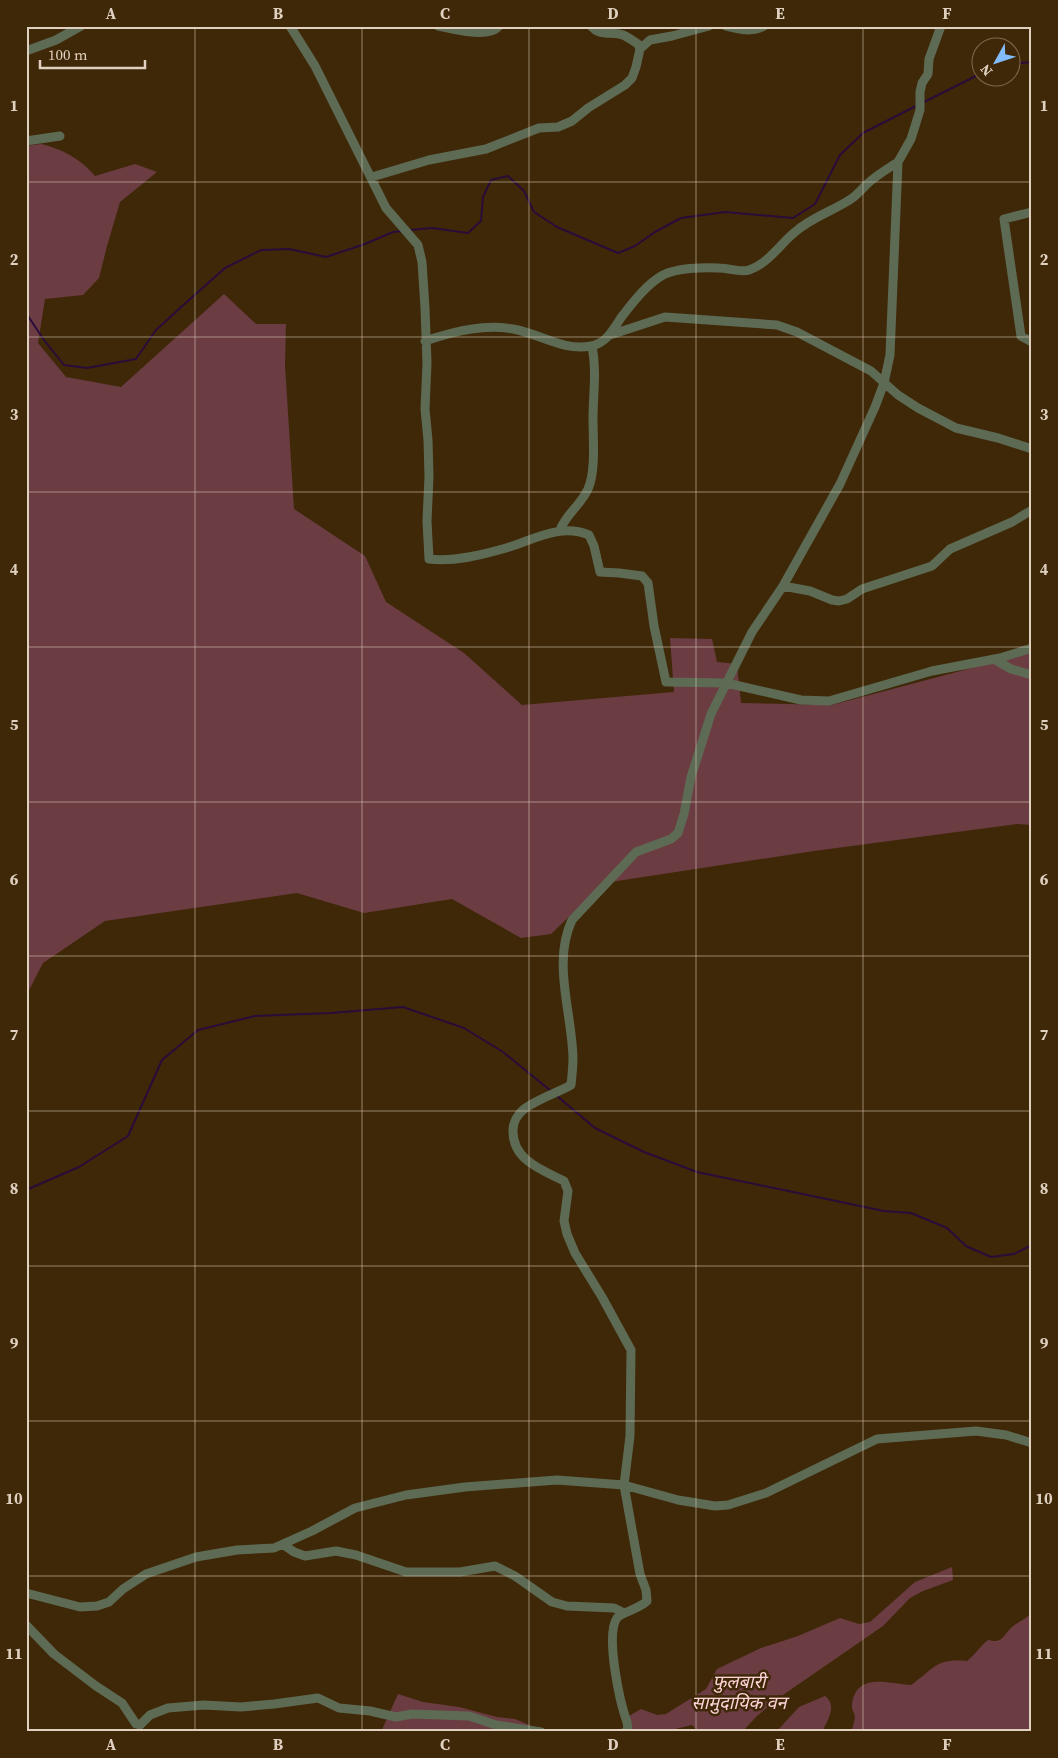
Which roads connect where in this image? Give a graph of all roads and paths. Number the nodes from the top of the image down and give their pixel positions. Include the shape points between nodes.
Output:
1 (81, 26) edge
2 (290, 26) edge
3 (438, 26) edge
4 (499, 26) edge
5 (591, 26) edge
6 (709, 26) edge
7 (726, 26) edge
8 (764, 26) edge
9 (940, 26) edge
10 (694, 28) edge
11 (640, 49) junction
12 (26, 51) edge
13 (60, 136) dead end
14 (26, 141) edge
15 (898, 162) junction
16 (372, 177) junction
17 (1032, 212) edge
18 (610, 335) junction
19 (425, 341) junction
20 (1032, 342) edge
21 (592, 346) junction
22 (884, 383) junction
23 (1032, 449) edge
24 (1032, 510) edge
25 (560, 530) junction
26 (783, 586) junction
27 (1032, 648) edge
28 (994, 659) junction
29 (1032, 675) edge
30 (726, 683) junction
31 (1032, 1443) edge
32 (624, 1485) junction
33 (284, 1545) junction
34 (26, 1593) edge
35 (624, 1613) junction
36 (26, 1625) edge
37 (541, 1732) edge
38 (625, 1732) edge

1 - 12 street
2 - 16 street via 315,66
3 - 4 street via 483,33
5 - 11 street via 601,34 623,35 638,44
6 - 10 street
7 - 8 street via 744,30
9 - 15 street via 929,59 928,74 922,83 920,110 911,140
10 - 11 street via 650,40
11 - 16 street via 632,78 572,121 558,127 539,128 486,150 429,160
13 - 14 street
15 - 18 street via 852,198 807,223 748,271 682,269 664,275 636,300
15 - 22 street via 890,355
16 - 19 street via 386,208 418,245 422,262
17 - 20 street via 1004,219 1021,336
18 - 21 street
18 - 22 street via 665,316 777,325 797,332 871,371
19 - 21 street via 454,332 498,328 517,330 559,344
19 - 25 street via 429,559 451,560 482,554
21 - 25 street via 596,384 589,488 563,521
22 - 23 street via 918,408 956,428
22 - 26 street via 840,484
24 - 26 street via 950,549 932,566 862,590 839,602 810,591
25 - 30 street via 589,534 600,572 642,576 648,583 666,682
26 - 30 street via 752,632
27 - 28 street
28 - 29 street via 1011,669
28 - 30 street via 932,671 829,701 801,700
30 - 32 street via 701,744 678,833 671,839 636,852 572,920 566,932 564,973 573,1058 571,1085 525,1109 513,1127 514,1146 521,1156 564,1181 568,1191 564,1221 567,1234 632,1350 630,1436
31 - 32 street via 976,1431 877,1439 780,1487 728,1506 678,1500
32 - 33 street via 557,1480 464,1487 406,1496 355,1508
32 - 35 street via 647,1601
33 - 34 street via 196,1557 146,1574 109,1602 97,1606 80,1607
33 - 35 street via 304,1556 336,1551 406,1572 460,1572 495,1566 552,1602 567,1606 614,1608
35 - 38 street via 615,1620 613,1654 627,1722
36 - 37 street via 54,1654 122,1703 140,1725 150,1715 168,1708 204,1705 241,1707 318,1698 339,1708 396,1717 412,1714 469,1716 496,1725

